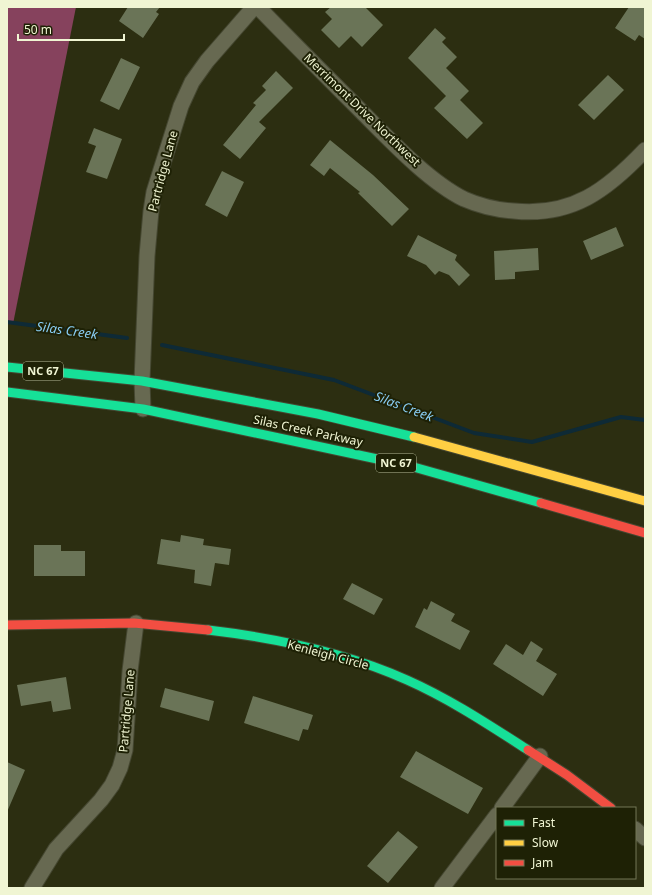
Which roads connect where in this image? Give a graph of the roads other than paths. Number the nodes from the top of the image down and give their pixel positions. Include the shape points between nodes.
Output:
1 (254, 7) edge
2 (258, 7) edge
3 (645, 150) edge
4 (7, 367) edge
5 (142, 381) junction
6 (7, 392) edge
7 (143, 409) junction
8 (645, 501) edge
9 (645, 533) edge
10 (136, 623) junction
11 (7, 625) edge
12 (540, 756) junction
13 (503, 807) edge
14 (610, 807) edge
15 (496, 816) edge
16 (636, 830) edge
17 (645, 838) edge
18 (32, 888) edge
19 (442, 888) edge

1 - 5 street, Partridge Lane via 192,82 181,106 154,192 148,249
2 - 3 street, Merrimont Drive Northwest via 380,130 423,169 448,189 477,203 529,213 568,208 607,186
4 - 5 main road, Silas Creek Parkway / NC 67
5 - 7 street, Partridge Lane
5 - 8 main road, Silas Creek Parkway / NC 67 via 318,414 407,435
6 - 7 main road, Silas Creek Parkway / NC 67
7 - 9 main road, Silas Creek Parkway / NC 67 via 410,466
10 - 11 main road, Kenleigh Circle
10 - 12 main road, Kenleigh Circle via 224,632 288,644 381,669 462,709
10 - 18 street, Partridge Lane via 125,750 120,768 104,795 56,849
12 - 13 street
12 - 14 main road, Kenleigh Circle
15 - 19 street
16 - 17 street

